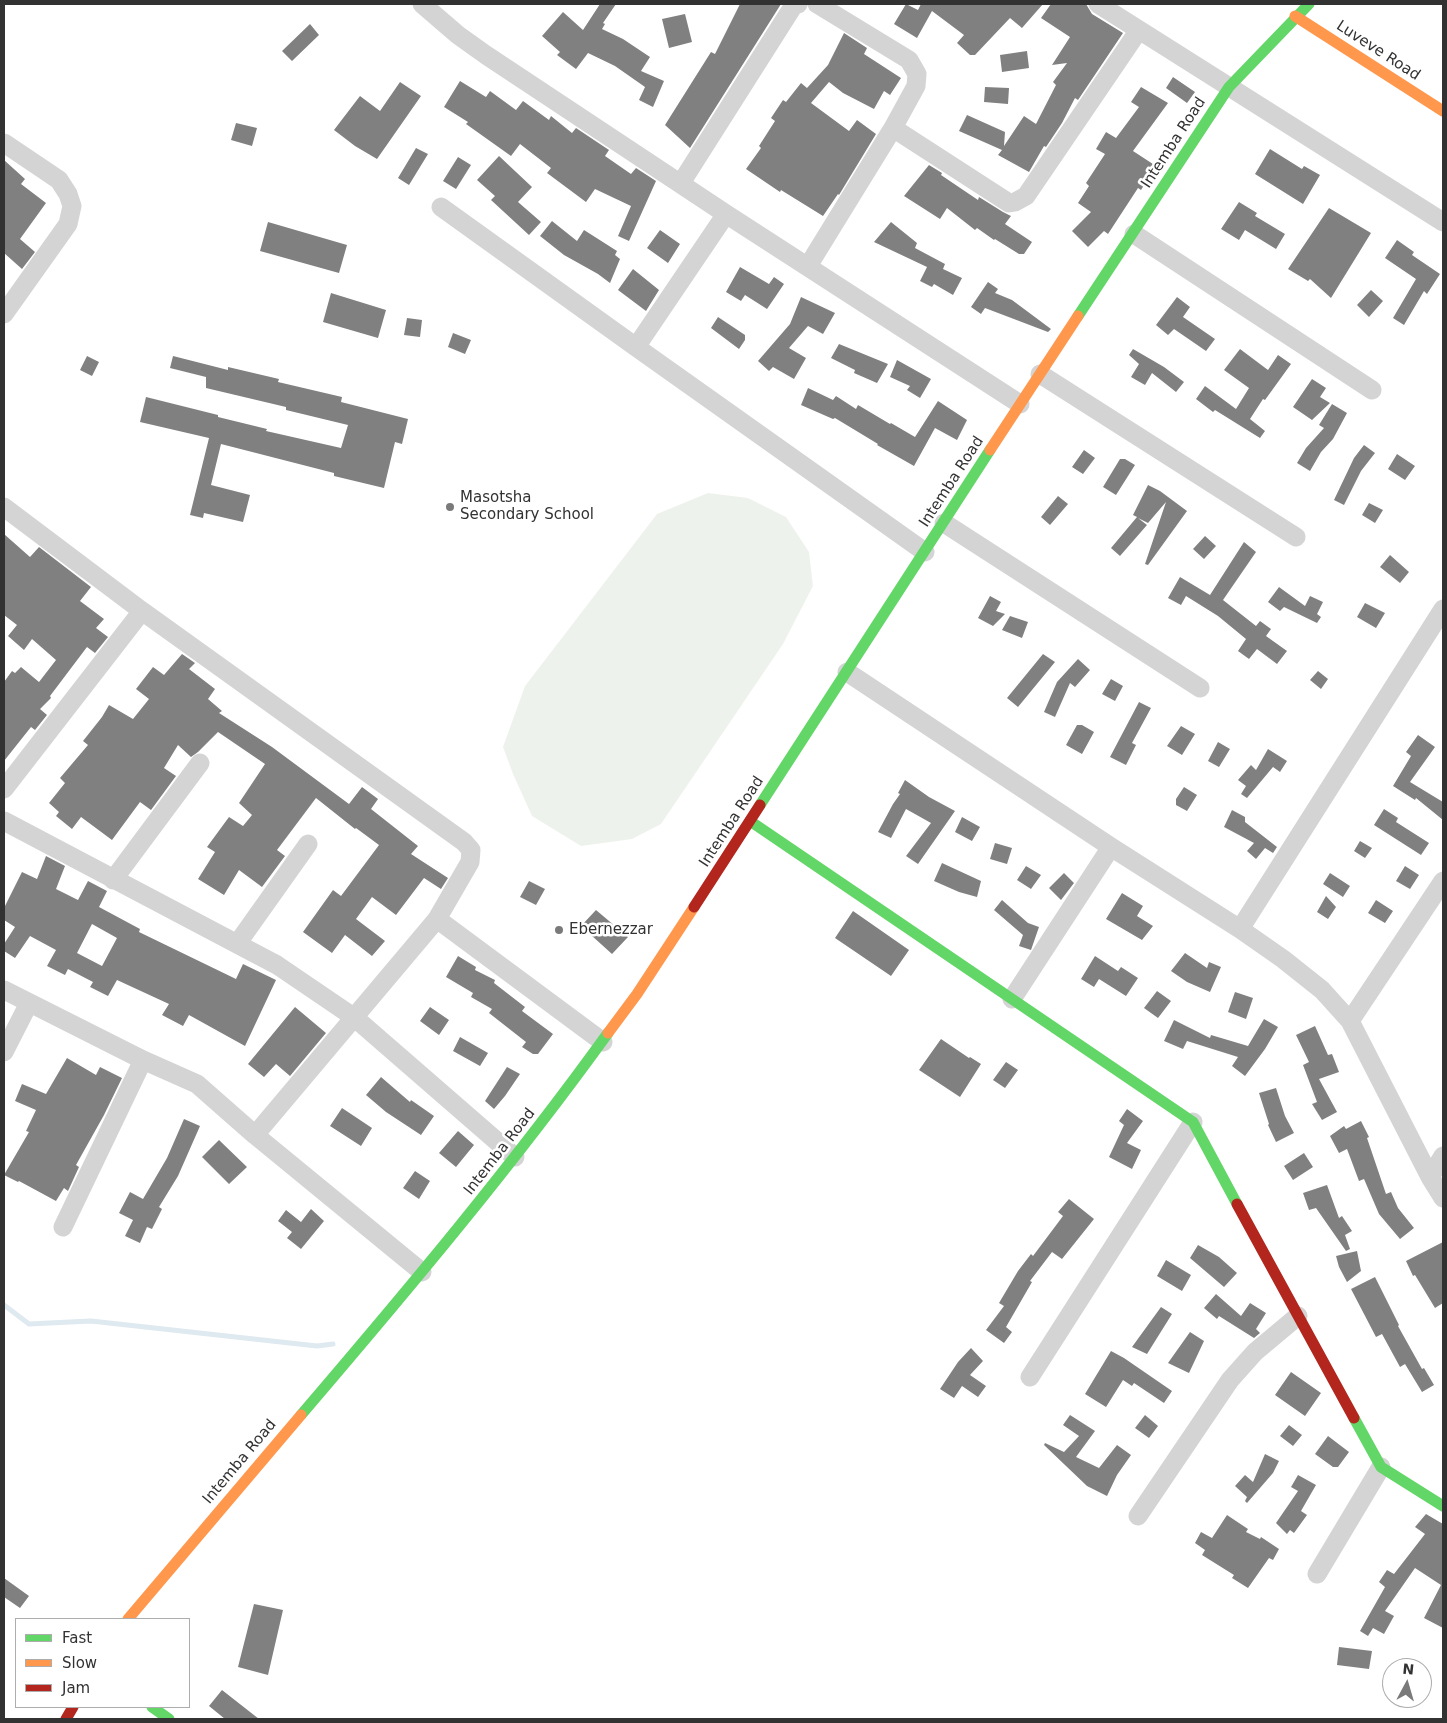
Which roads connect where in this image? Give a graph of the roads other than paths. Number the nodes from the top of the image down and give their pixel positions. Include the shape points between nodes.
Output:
1 (422, 4) edge
2 (798, 4) edge
3 (817, 4) edge
4 (1098, 4) edge
5 (1309, 4) edge
6 (1295, 16) junction
7 (1139, 30) junction
8 (1229, 87) junction
9 (1443, 111) edge
10 (893, 128) junction
11 (4, 143) edge
12 (681, 183) junction
13 (441, 207) dead end
14 (726, 214) junction
15 (1443, 222) edge
16 (1134, 234) junction
17 (808, 266) junction
18 (4, 314) edge
19 (636, 347) junction
20 (1040, 374) junction
21 (1372, 390) dead end
22 (1020, 404) junction
23 (4, 507) edge
24 (944, 523) junction
25 (1296, 536) dead end
26 (926, 552) junction
27 (1443, 609) edge
28 (142, 611) junction
29 (847, 672) junction
30 (1200, 688) dead end
31 (200, 763) dead end
32 (4, 789) edge
33 (4, 821) edge
34 (750, 822) junction
35 (308, 844) dead end
36 (1111, 847) junction
37 (114, 880) junction
38 (1443, 881) edge
39 (438, 919) junction
40 (1240, 929) junction
41 (237, 944) junction
42 (4, 990) edge
43 (1012, 999) junction
44 (30, 1004) junction
45 (354, 1018) junction
46 (1350, 1021) junction
47 (603, 1042) junction
48 (4, 1052) edge
49 (144, 1060) junction
50 (1193, 1122) junction
51 (255, 1135) junction
52 (1443, 1156) edge
53 (515, 1157) junction
54 (1430, 1177) junction
55 (1443, 1198) edge
56 (63, 1227) dead end
57 (422, 1272) junction
58 (1298, 1316) junction
59 (1030, 1377) dead end
60 (1381, 1467) junction
61 (1443, 1506) edge
62 (1138, 1516) dead end
63 (1316, 1574) dead end
64 (129, 1618) edge
65 (72, 1708) edge
66 (153, 1708) edge
67 (66, 1719) edge
68 (168, 1719) edge

1 - 12 street via 470,44
2 - 12 street via 794,5
3 - 10 street via 909,60 914,67 916,86
4 - 7 street
5 - 6 street, Intemba Road
6 - 8 street, Intemba Road
6 - 9 street, Luveve Road
7 - 8 street
7 - 10 street via 1023,199 1008,203
8 - 15 street
8 - 16 street, Intemba Road
10 - 17 street
11 - 18 street via 60,180 72,206 68,224
12 - 14 street
13 - 19 street
14 - 17 street
14 - 19 street
16 - 20 street, Intemba Road
16 - 21 street
17 - 22 street
19 - 26 street
20 - 22 street, Intemba Road
20 - 25 street
22 - 24 street, Intemba Road
23 - 28 street
24 - 26 street, Intemba Road
24 - 30 street
26 - 29 street, Intemba Road
27 - 40 street
28 - 32 street
28 - 39 street via 464,842 471,850 470,862
29 - 34 street, Intemba Road
29 - 36 street
31 - 37 street
33 - 37 street
34 - 43 street
34 - 47 street, Intemba Road
35 - 41 street
36 - 40 street
36 - 43 street
37 - 41 street
38 - 46 street
39 - 45 street
39 - 47 street
40 - 46 street via 1322,990
41 - 45 street via 277,964
42 - 44 street
43 - 50 street
44 - 48 street
44 - 49 street
45 - 51 street
45 - 53 street
46 - 54 street
47 - 53 street, Intemba Road
49 - 51 street via 197,1084
49 - 56 street
50 - 58 street
50 - 59 street
51 - 57 street
52 - 54 street
53 - 57 street, Intemba Road
54 - 55 street
57 - 64 street, Intemba Road
58 - 60 street
58 - 62 street via 1255,1352 1230,1380
60 - 61 street
60 - 63 street
65 - 67 street
66 - 68 street

